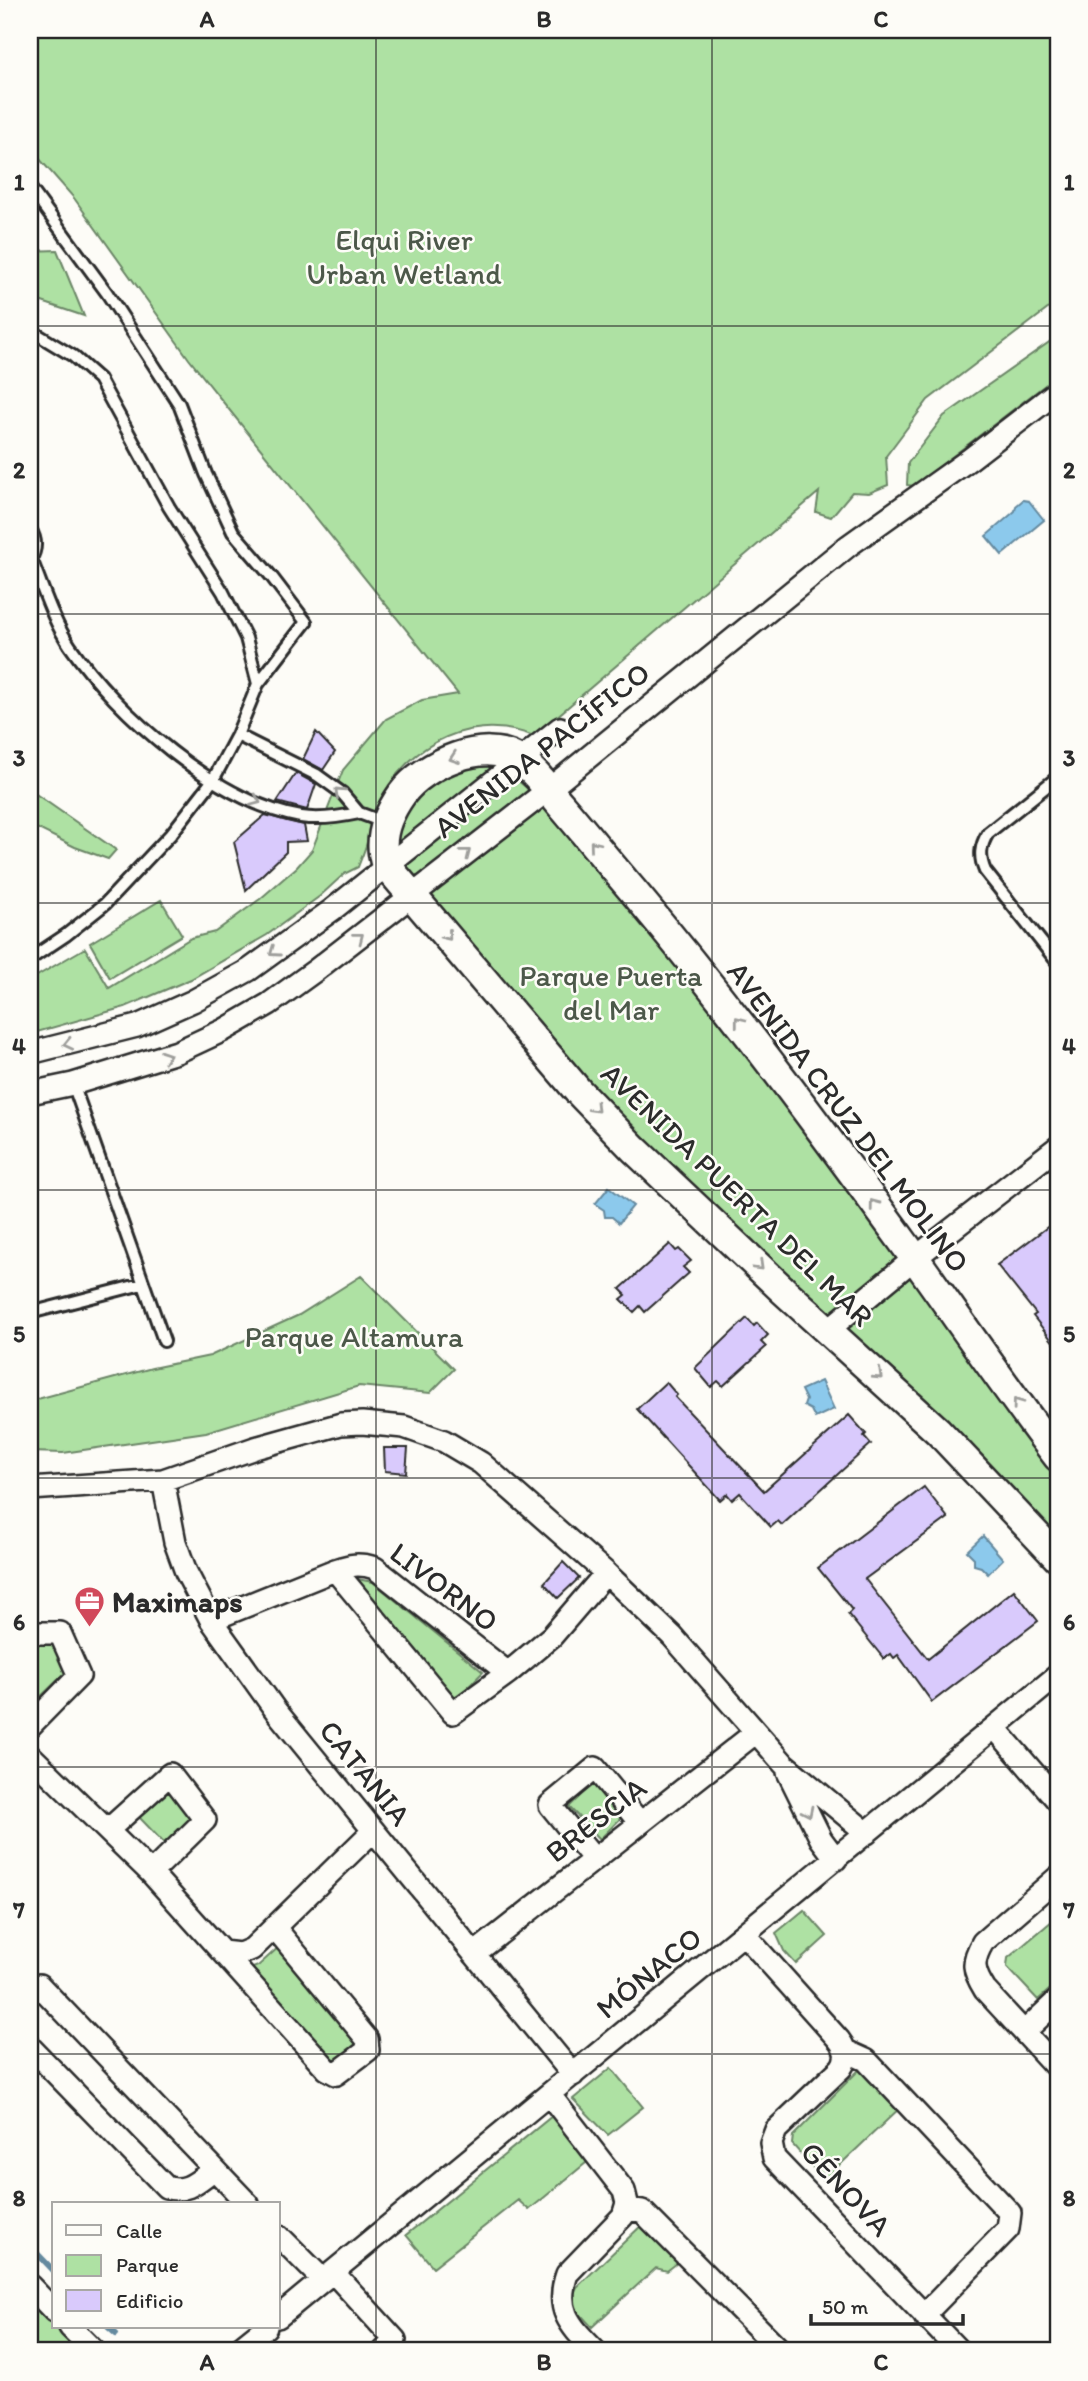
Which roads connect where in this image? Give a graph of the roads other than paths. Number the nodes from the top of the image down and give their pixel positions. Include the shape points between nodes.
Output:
1 (30, 188) edge
2 (30, 330) edge
3 (1058, 391) edge
4 (30, 529) edge
5 (30, 561) edge
6 (258, 684) junction
7 (560, 728) dead end
8 (237, 735) junction
9 (520, 760) junction
10 (1058, 777) edge
11 (213, 780) junction
12 (548, 790) junction
13 (359, 813) junction
14 (386, 823) junction
15 (386, 865) junction
16 (412, 895) junction
17 (30, 959) edge
18 (1058, 963) edge
19 (113, 1034) junction
20 (30, 1053) edge
21 (121, 1070) junction
22 (73, 1084) junction
23 (30, 1093) edge
24 (1058, 1147) edge
25 (915, 1258) junction
26 (142, 1284) junction
27 (30, 1313) edge
28 (828, 1330) junction
29 (164, 1341) dead end
30 (1058, 1457) edge
31 (163, 1480) junction
32 (30, 1489) edge
33 (1058, 1558) edge
34 (335, 1570) junction
35 (606, 1573) junction
36 (211, 1620) junction
37 (30, 1633) edge
38 (508, 1673) junction
39 (1058, 1675) edge
40 (30, 1726) edge
41 (995, 1728) junction
42 (755, 1733) junction
43 (30, 1755) edge
44 (784, 1764) junction
45 (1058, 1801) edge
46 (640, 1824) junction
47 (108, 1830) junction
48 (373, 1831) junction
49 (867, 1833) junction
50 (835, 1858) junction
51 (594, 1859) junction
52 (151, 1873) junction
53 (1058, 1877) edge
54 (275, 1928) junction
55 (744, 1934) junction
56 (222, 1952) junction
57 (474, 1954) junction
58 (30, 1994) edge
59 (1058, 2000) edge
60 (1024, 2032) junction
61 (30, 2047) edge
62 (846, 2051) junction
63 (1058, 2069) edge
64 (573, 2075) junction
65 (549, 2094) junction
66 (213, 2169) junction
67 (246, 2202) edge
68 (626, 2209) junction
69 (280, 2237) edge
70 (328, 2276) junction
71 (30, 2286) edge
72 (52, 2309) edge
73 (280, 2315) edge
74 (924, 2315) junction
75 (71, 2328) edge
76 (265, 2328) edge
77 (395, 2348) edge
78 (94, 2351) edge
79 (236, 2351) edge
80 (595, 2351) edge
81 (782, 2351) edge
82 (959, 2351) edge

1 - 6 lane via 179,404 233,532 306,622
2 - 6 lane via 74,356 99,379 169,507 223,592 246,638
3 - 12 street, AVENIDA PACÍFICO via 848,546
4 - 5 lane via 36,542
5 - 11 lane via 69,645 100,684 144,727
6 - 8 lane
7 - 9 street, AVENIDA PACÍFICO
8 - 11 lane
13 -> 8 lane via 333,785
9 - 12 street, AVENIDA CRUZ DEL MOLINO
9 -> 14 street, AVENIDA PACÍFICO via 484,752 443,762 403,792
9 - 15 street, AVENIDA PACÍFICO
10 - 18 lane via 988,833 981,855 985,871
11 -> 13 lane via 261,804 301,817
11 - 17 lane via 171,835 124,885 85,921
16 -> 12 street, AVENIDA PACÍFICO
25 -> 12 street, AVENIDA CRUZ DEL MOLINO via 738,1020
13 - 14 lane
14 - 15 street, AVENIDA PACÍFICO via 382,847
15 - 16 street, AVENIDA PUERTA DEL MAR
15 -> 19 street, AVENIDA PACÍFICO via 332,911 249,970 164,1015
21 -> 16 street, AVENIDA PACÍFICO via 177,1052 245,1019
16 -> 28 street, AVENIDA PUERTA DEL MAR via 578,1091
19 -> 20 street, AVENIDA PACÍFICO
19 - 21 street
21 - 22 street, AVENIDA PACÍFICO
22 - 23 street, AVENIDA PACÍFICO
22 - 26 lane
24 - 25 street
25 - 28 street
30 -> 25 street, AVENIDA CRUZ DEL MOLINO
26 - 27 lane
26 - 29 lane
28 -> 33 street, AVENIDA PUERTA DEL MAR via 938,1431
31 - 32 street
31 - 35 street via 341,1423 404,1427 444,1441 481,1463
31 - 36 street, CATANIA via 175,1542
34 - 36 street, LIVORNO
34 - 38 street, LIVORNO via 352,1564 375,1569
34 - 38 street via 453,1713
35 - 38 street, LIVORNO via 552,1636
35 - 42 street via 672,1636
36 - 48 street, CATANIA via 276,1711
37 - 40 street via 60,1633 79,1676
39 - 41 street, MÓNACO
41 - 45 street
41 - 49 street, MÓNACO
42 - 44 street
42 - 46 street, BRESCIA
43 - 47 street
44 - 49 street
44 -> 50 street
46 - 51 street, BRESCIA
46 - 51 street via 594,1768 550,1805
47 - 52 street
47 - 52 street via 170,1774 205,1820
48 - 54 street
48 - 57 street, CATANIA
49 - 50 street, MÓNACO
50 - 55 street, MÓNACO
51 - 57 street, BRESCIA
52 - 56 street
53 - 60 street via 983,1942 975,1956 975,1975
54 - 56 street via 253,1949 240,1954
54 - 56 street via 367,2039 368,2050 336,2074 327,2070
55 - 62 street
55 - 64 street, MÓNACO
57 - 64 street, CATANIA
58 - 66 street via 39,1985
59 - 60 street
60 - 63 street
61 - 66 street via 166,2187 186,2189
62 - 74 street, GÉNOVA via 841,2068 776,2130 771,2150
62 - 74 street via 866,2060 1010,2213 1008,2229
64 - 65 street, MÓNACO
65 - 68 street via 624,2191
65 - 70 street, MÓNACO
66 - 67 street
68 - 80 street via 619,2222 567,2274 564,2285 566,2318
68 - 81 street via 642,2211
69 - 70 street
70 - 73 street, MÓNACO
70 - 77 street
71 - 72 street
74 - 82 street, GÉNOVA
75 - 78 street
76 - 79 street

